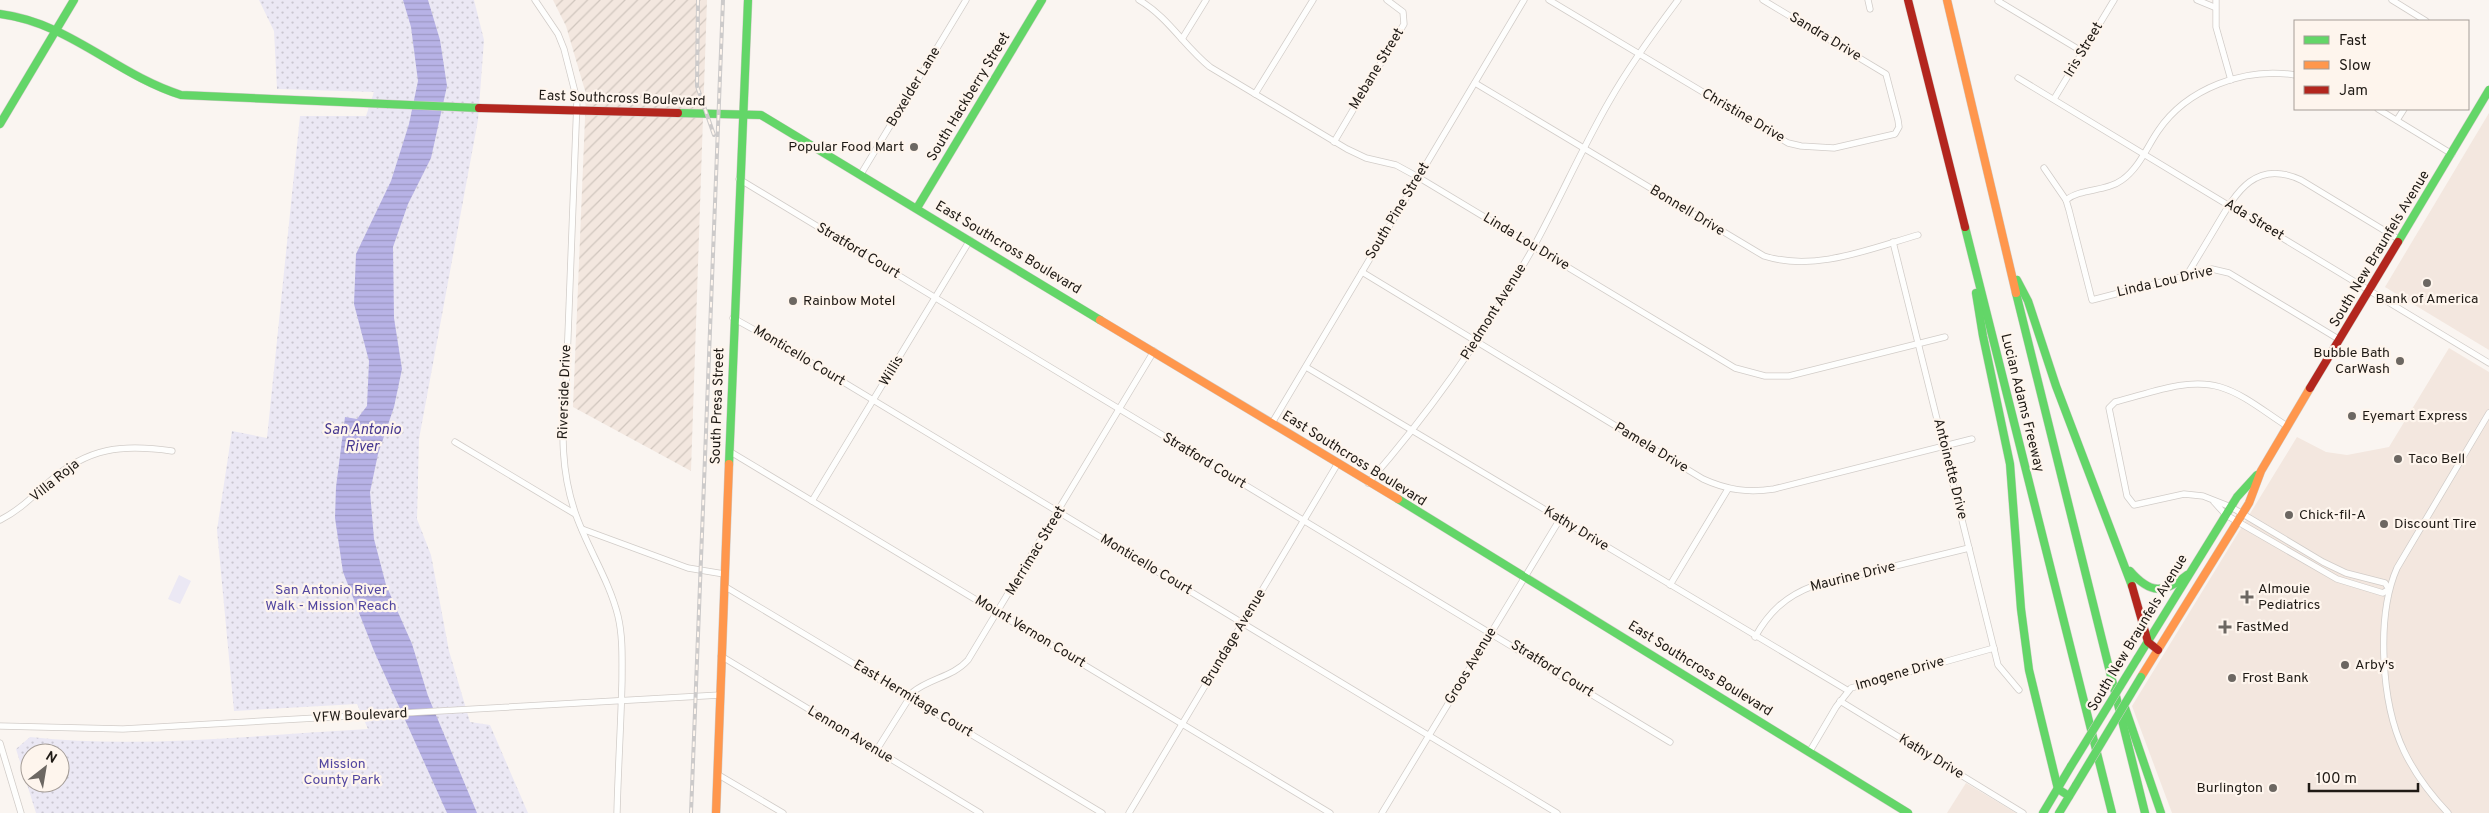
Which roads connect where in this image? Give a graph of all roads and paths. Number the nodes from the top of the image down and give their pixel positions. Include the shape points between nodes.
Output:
1 (74, 0) edge
2 (535, 0) edge
3 (748, 0) edge
4 (966, 0) edge
5 (1042, 0) edge
6 (1139, 0) edge
7 (1206, 0) edge
8 (1312, 0) edge
9 (1387, 0) edge
10 (1524, 0) edge
11 (1549, 0) edge
12 (1678, 0) edge
13 (1763, 0) edge
14 (1868, 0) edge
15 (1908, 0) edge
16 (1947, 0) edge
17 (2114, 0) edge
18 (2197, 0) edge
19 (2392, 0) edge
20 (1998, 1) edge
21 (2215, 3) edge
22 (1870, 10) dead end
23 (0, 14) edge
24 (2424, 20) edge
25 (57, 30) junction
26 (1182, 39) junction
27 (2083, 52) junction
28 (1639, 54) junction
29 (1886, 74) joint
30 (2294, 74) edge
31 (2018, 78) dead end
32 (2231, 80) junction
33 (1475, 83) junction
34 (2489, 90) edge
35 (1255, 94) junction
36 (2054, 99) junction
37 (576, 110) junction
38 (2380, 110) edge
39 (2403, 110) edge
40 (742, 114) junction
41 (2397, 120) junction
42 (0, 124) edge
43 (1334, 142) junction
44 (1584, 149) junction
45 (2144, 154) junction
46 (2452, 154) junction
47 (2044, 168) dead end
48 (861, 174) junction
49 (1418, 177) junction
50 (739, 179) junction
51 (2066, 200) junction
52 (2228, 205) junction
53 (917, 208) junction
54 (1918, 235) dead end
55 (970, 240) junction
56 (2400, 240) junction
57 (1894, 242) junction
58 (1534, 247) junction
59 (1972, 255) junction
60 (2009, 263) junction
61 (1362, 272) junction
62 (2187, 275) junction
63 (2370, 290) junction
64 (936, 299) junction
65 (734, 318) junction
66 (1945, 337) dead end
67 (2340, 340) junction
68 (1477, 342) junction
69 (1919, 344) junction
70 (1154, 351) junction
71 (2489, 363) edge
72 (1306, 367) junction
73 (874, 401) junction
74 (1120, 410) junction
75 (2489, 414) edge
76 (1272, 423) junction
77 (2287, 426) junction
78 (1414, 431) junction
79 (1972, 438) dead end
80 (455, 442) dead end
81 (1944, 446) junction
82 (729, 451) junction
83 (172, 452) dead end
84 (1338, 463) junction
85 (2261, 471) junction
86 (1368, 483) junction
87 (1728, 489) junction
88 (812, 501) junction
89 (2214, 502) junction
90 (2231, 507) junction
91 (1059, 512) junction
92 (2242, 514) junction
93 (576, 515) junction
94 (2226, 515) junction
95 (1560, 519) junction
96 (0, 520) edge
97 (1304, 521) junction
98 (2237, 522) junction
99 (582, 529) junction
100 (1969, 548) junction
101 (2126, 567) junction
102 (724, 574) junction
103 (2187, 575) junction
104 (1525, 576) junction
105 (1670, 585) junction
106 (724, 586) junction
107 (2389, 589) junction
108 (998, 613) junction
109 (1243, 623) junction
110 (2099, 628) junction
111 (1491, 632) junction
112 (1755, 637) junction
113 (2148, 642) junction
114 (1994, 648) junction
115 (2158, 650) junction
116 (721, 656) junction
117 (1847, 690) junction
118 (2019, 690) dead end
119 (720, 695) junction
120 (910, 697) junction
121 (621, 701) junction
122 (1840, 701) junction
123 (1182, 724) junction
124 (0, 726) edge
125 (1429, 735) junction
126 (1670, 742) dead end
127 (0, 743) edge
128 (876, 751) junction
129 (1810, 751) junction
130 (718, 774) junction
131 (2058, 789) junction
132 (2069, 796) junction
133 (22, 813) edge
134 (617, 813) edge
135 (716, 813) edge
136 (783, 813) edge
137 (980, 813) edge
138 (1102, 813) edge
139 (1129, 813) edge
140 (1330, 813) edge
141 (1382, 813) edge
142 (1557, 813) edge
143 (1908, 813) edge
144 (2023, 813) edge
145 (2043, 813) edge
146 (2059, 813) edge
147 (2112, 813) edge
148 (2145, 813) edge
149 (2161, 813) edge
150 (2448, 813) edge

1 - 25 main road
2 - 37 street, Riverside Drive via 564,49 577,100
3 - 40 main road, South Presa Street
4 - 48 street, Boxelder Lane
5 - 53 main road, South Hackberry Street
6 - 26 street, Linda Lou Drive via 1164,18
7 - 26 street
8 - 35 street
9 - 43 street, Mebane Street via 1403,12 1404,24
10 - 33 street, South Pine Street
11 - 28 street, Christine Drive
12 - 28 street, Piedmont Avenue
13 - 29 street, Sandra Drive
14 - 22 street
15 - 59 main road, Lucian Adams Freeway
16 - 60 main road, Lucian Adams Freeway
17 - 27 street, Iris Street
18 - 21 street
19 - 24 street
20 - 27 street
21 - 32 street via 2216,27
23 - 25 main road, East Southcross Boulevard via 24,16
25 - 37 main road, East Southcross Boulevard via 152,86 181,96
25 - 42 main road
26 - 35 street, Linda Lou Drive via 1210,67
27 - 36 street, Iris Street
28 - 29 street, Christine Drive via 1782,140 1820,148 1892,136 1898,131
28 - 44 street, Piedmont Avenue
30 - 32 street via 2257,74
31 - 36 street, Ada Street
32 - 45 street via 2206,89 2182,106 2159,129
33 - 44 street, Bonnell Drive
33 - 49 street, South Pine Street
34 - 46 main road, South New Braunfels Avenue
35 - 43 street, Linda Lou Drive
36 - 45 street, Ada Street
37 - 40 main road, East Southcross Boulevard
37 - 93 street, Riverside Drive via 562,430 567,486
38 - 41 street
39 - 41 street
40 - 48 main road, East Southcross Boulevard via 770,118
40 - 50 main road, South Presa Street
41 - 46 street
43 - 49 street, Linda Lou Drive via 1356,155 1396,166
44 - 57 street, Bonnell Drive via 1747,247 1776,259 1809,262
44 - 58 street, Piedmont Avenue
45 - 51 street via 2119,182
45 - 52 street, Ada Street
46 - 56 main road, South New Braunfels Avenue
47 - 51 street
48 - 53 main road, East Southcross Boulevard
49 - 58 street, Linda Lou Drive
49 - 61 street, South Pine Street
50 - 64 street, Stratford Court
50 - 65 main road, South Presa Street
51 - 62 street, Linda Lou Drive via 2092,300
52 - 56 street via 2248,182 2269,174 2285,174
52 - 62 street
52 - 63 street, Ada Street
53 - 55 main road, East Southcross Boulevard
54 - 57 street, Bonnell Drive
55 - 64 street, Willis
55 - 70 main road, East Southcross Boulevard
56 - 63 main road, South New Braunfels Avenue
57 - 69 street, Antoinette Drive
58 - 68 street, Piedmont Avenue
58 - 69 street, Linda Lou Drive via 1726,364 1754,374 1801,374
59 - 131 main road via 1978,314 2004,422 2023,630 2032,687
59 - 147 main road, Lucian Adams Freeway
60 - 101 main road via 2028,301 2056,386
60 - 110 main road, Lucian Adams Freeway
61 - 68 street, Pamela Drive
61 - 72 street, South Pine Street
62 - 67 street, Linda Lou Drive via 2212,270 2229,273
63 - 67 main road, South New Braunfels Avenue
63 - 71 street, Ada Street
64 - 73 street, Willis
64 - 74 street, Stratford Court
65 - 73 street, Monticello Court
65 - 82 main road, South Presa Street
66 - 69 street, Linda Lou Drive
67 - 77 main road, South New Braunfels Avenue
68 - 78 street, Piedmont Avenue
68 - 87 street, Pamela Drive via 1703,479
69 - 81 street, Antoinette Drive
70 - 74 street, Merrimac Street
70 - 76 main road, East Southcross Boulevard
72 - 76 street, South Pine Street
72 - 78 street, Kathy Drive
73 - 88 street, Willis
73 - 91 street, Monticello Court
74 - 91 street, Merrimac Street
74 - 97 street, Stratford Court
75 - 107 street via 2406,552
76 - 84 main road, East Southcross Boulevard
77 - 85 main road, South New Braunfels Avenue
77 - 89 street via 2222,388 2204,384 2184,385 2110,405 2127,496 2134,505 2184,494 2203,496
78 - 86 street, Piedmont Avenue
78 - 95 street, Kathy Drive
79 - 81 street, Pamela Drive
80 - 93 street
81 - 87 street, Pamela Drive via 1774,489
81 - 100 street, Antoinette Drive
82 - 88 street, Mount Vernon Court
82 - 102 main road, South Presa Street
83 - 96 street, Villa Roja via 133,447 86,457 54,478 32,500
84 - 86 main road, East Southcross Boulevard
84 - 97 street, Brundage Avenue
85 - 90 main road, South New Braunfels Avenue
85 - 92 main road, South New Braunfels Avenue
86 - 104 main road, East Southcross Boulevard
87 - 105 street
88 - 108 street, Mount Vernon Court
89 - 90 street
89 - 94 street
90 - 92 street
90 - 94 main road, South New Braunfels Avenue
91 - 108 street, Merrimac Street
91 - 109 street, Monticello Court
92 - 98 main road, South New Braunfels Avenue
92 - 107 street via 2324,562 2346,573 2385,583
93 - 99 street, Riverside Drive
94 - 98 street
94 - 103 main road, South New Braunfels Avenue
95 - 104 street, Groos Avenue
95 - 105 street, Kathy Drive
97 - 109 street, Brundage Avenue
97 - 111 street, Stratford Court
98 - 107 street via 2337,579 2383,592
98 - 115 main road, South New Braunfels Avenue
99 - 102 street via 688,568
99 - 121 street, Riverside Drive via 609,587 618,617
100 - 112 street, Maurine Drive via 1798,592 1768,616
100 - 114 street, Antoinette Drive
101 - 103 main road via 2148,588 2165,590
101 - 113 main road
102 - 106 main road, South Presa Street
103 - 113 main road, South New Braunfels Avenue
104 - 111 street, Groos Avenue
104 - 129 main road, East Southcross Boulevard
105 - 112 street, Kathy Drive
106 - 116 main road, South Presa Street
106 - 120 street, East Hermitage Court
107 - 150 street via 2383,630 2391,707 2404,750 2422,783
108 - 120 street, Merrimac Street via 962,667 920,687
108 - 123 street, Mount Vernon Court
109 - 123 street, Brundage Avenue
109 - 125 street, Monticello Court
110 - 148 main road, Lucian Adams Freeway
110 - 149 main road
111 - 125 street, Groos Avenue
111 - 126 street, Stratford Court
112 - 117 street, Kathy Drive
113 - 115 main road
113 - 131 main road, South New Braunfels Avenue, bridge
114 - 117 street, Imogene Drive via 1855,685
114 - 118 street, Antoinette Drive via 1998,665
115 - 132 main road, South New Braunfels Avenue, bridge
116 - 119 main road, South Presa Street
116 - 128 street, Lennon Avenue
117 - 122 street, Imogene Drive
119 - 121 street, VFW Boulevard
119 - 130 main road, South Presa Street
120 - 128 street, Merrimac Street
120 - 138 street, East Hermitage Court
121 - 124 street, VFW Boulevard via 98,730
121 - 134 street, Riverside Drive
122 - 129 street, Imogene Drive
122 - 144 street, Kathy Drive
123 - 139 street, Brundage Avenue
123 - 140 street, Mount Vernon Court
125 - 141 street, Groos Avenue
125 - 142 street, Monticello Court
127 - 133 street
128 - 137 street, Lennon Avenue
129 - 143 main road, East Southcross Boulevard
130 - 135 main road, South Presa Street
130 - 136 street
131 - 132 main road
131 - 145 main road, South New Braunfels Avenue
132 - 146 main road, South New Braunfels Avenue

